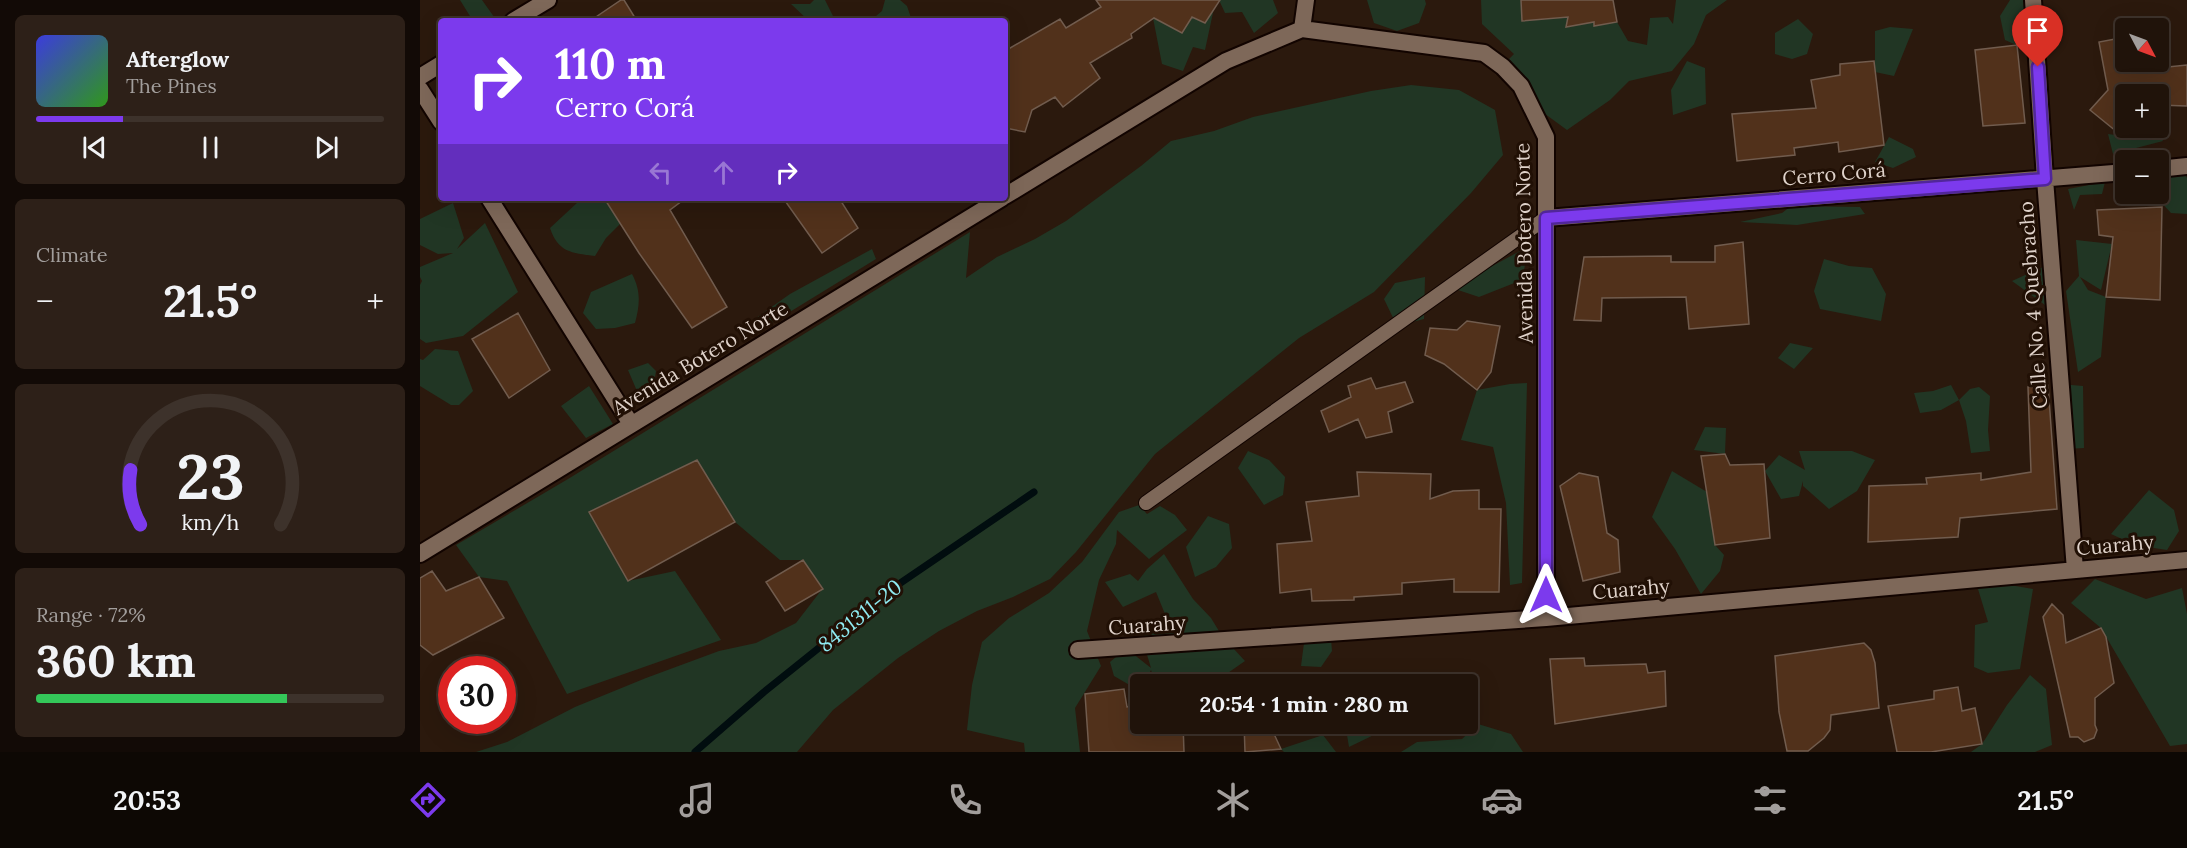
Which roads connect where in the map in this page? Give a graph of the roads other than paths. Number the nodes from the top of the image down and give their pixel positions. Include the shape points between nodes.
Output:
1 (548, 0) edge
2 (1306, 0) edge
3 (2033, 0) edge
4 (518, 18) edge
5 (1302, 29) junction
6 (438, 66) edge
7 (420, 77) edge
8 (420, 89) edge
9 (438, 117) edge
10 (2187, 166) edge
11 (2169, 168) edge
12 (2115, 173) edge
13 (2045, 179) junction
14 (1008, 194) edge
15 (491, 201) edge
16 (996, 201) edge
17 (1546, 218) junction
18 (631, 424) junction
19 (1146, 503) dead end
20 (420, 554) edge
21 (2187, 560) edge
22 (2075, 570) junction
23 (1546, 618) junction
24 (1078, 650) dead end

1 - 4 street
2 - 5 street
3 - 13 street, Calle No. 4 Quebracho
5 - 14 street, Avenida Botero Norte via 1226,61
5 - 17 street, Avenida Botero Norte via 1484,53 1503,67 1521,86 1546,137
6 - 7 street
8 - 9 street
10 - 11 street
12 - 13 street, Cerro Corá
13 - 17 street, Cerro Corá
13 - 22 street, Calle No. 4 Quebracho
15 - 18 street
16 - 18 street, Avenida Botero Norte
17 - 19 lane
17 - 23 street, Avenida Botero Norte
18 - 20 street, Avenida Botero Norte
21 - 22 street, Cuarahy
22 - 23 street, Cuarahy
23 - 24 street, Cuarahy

